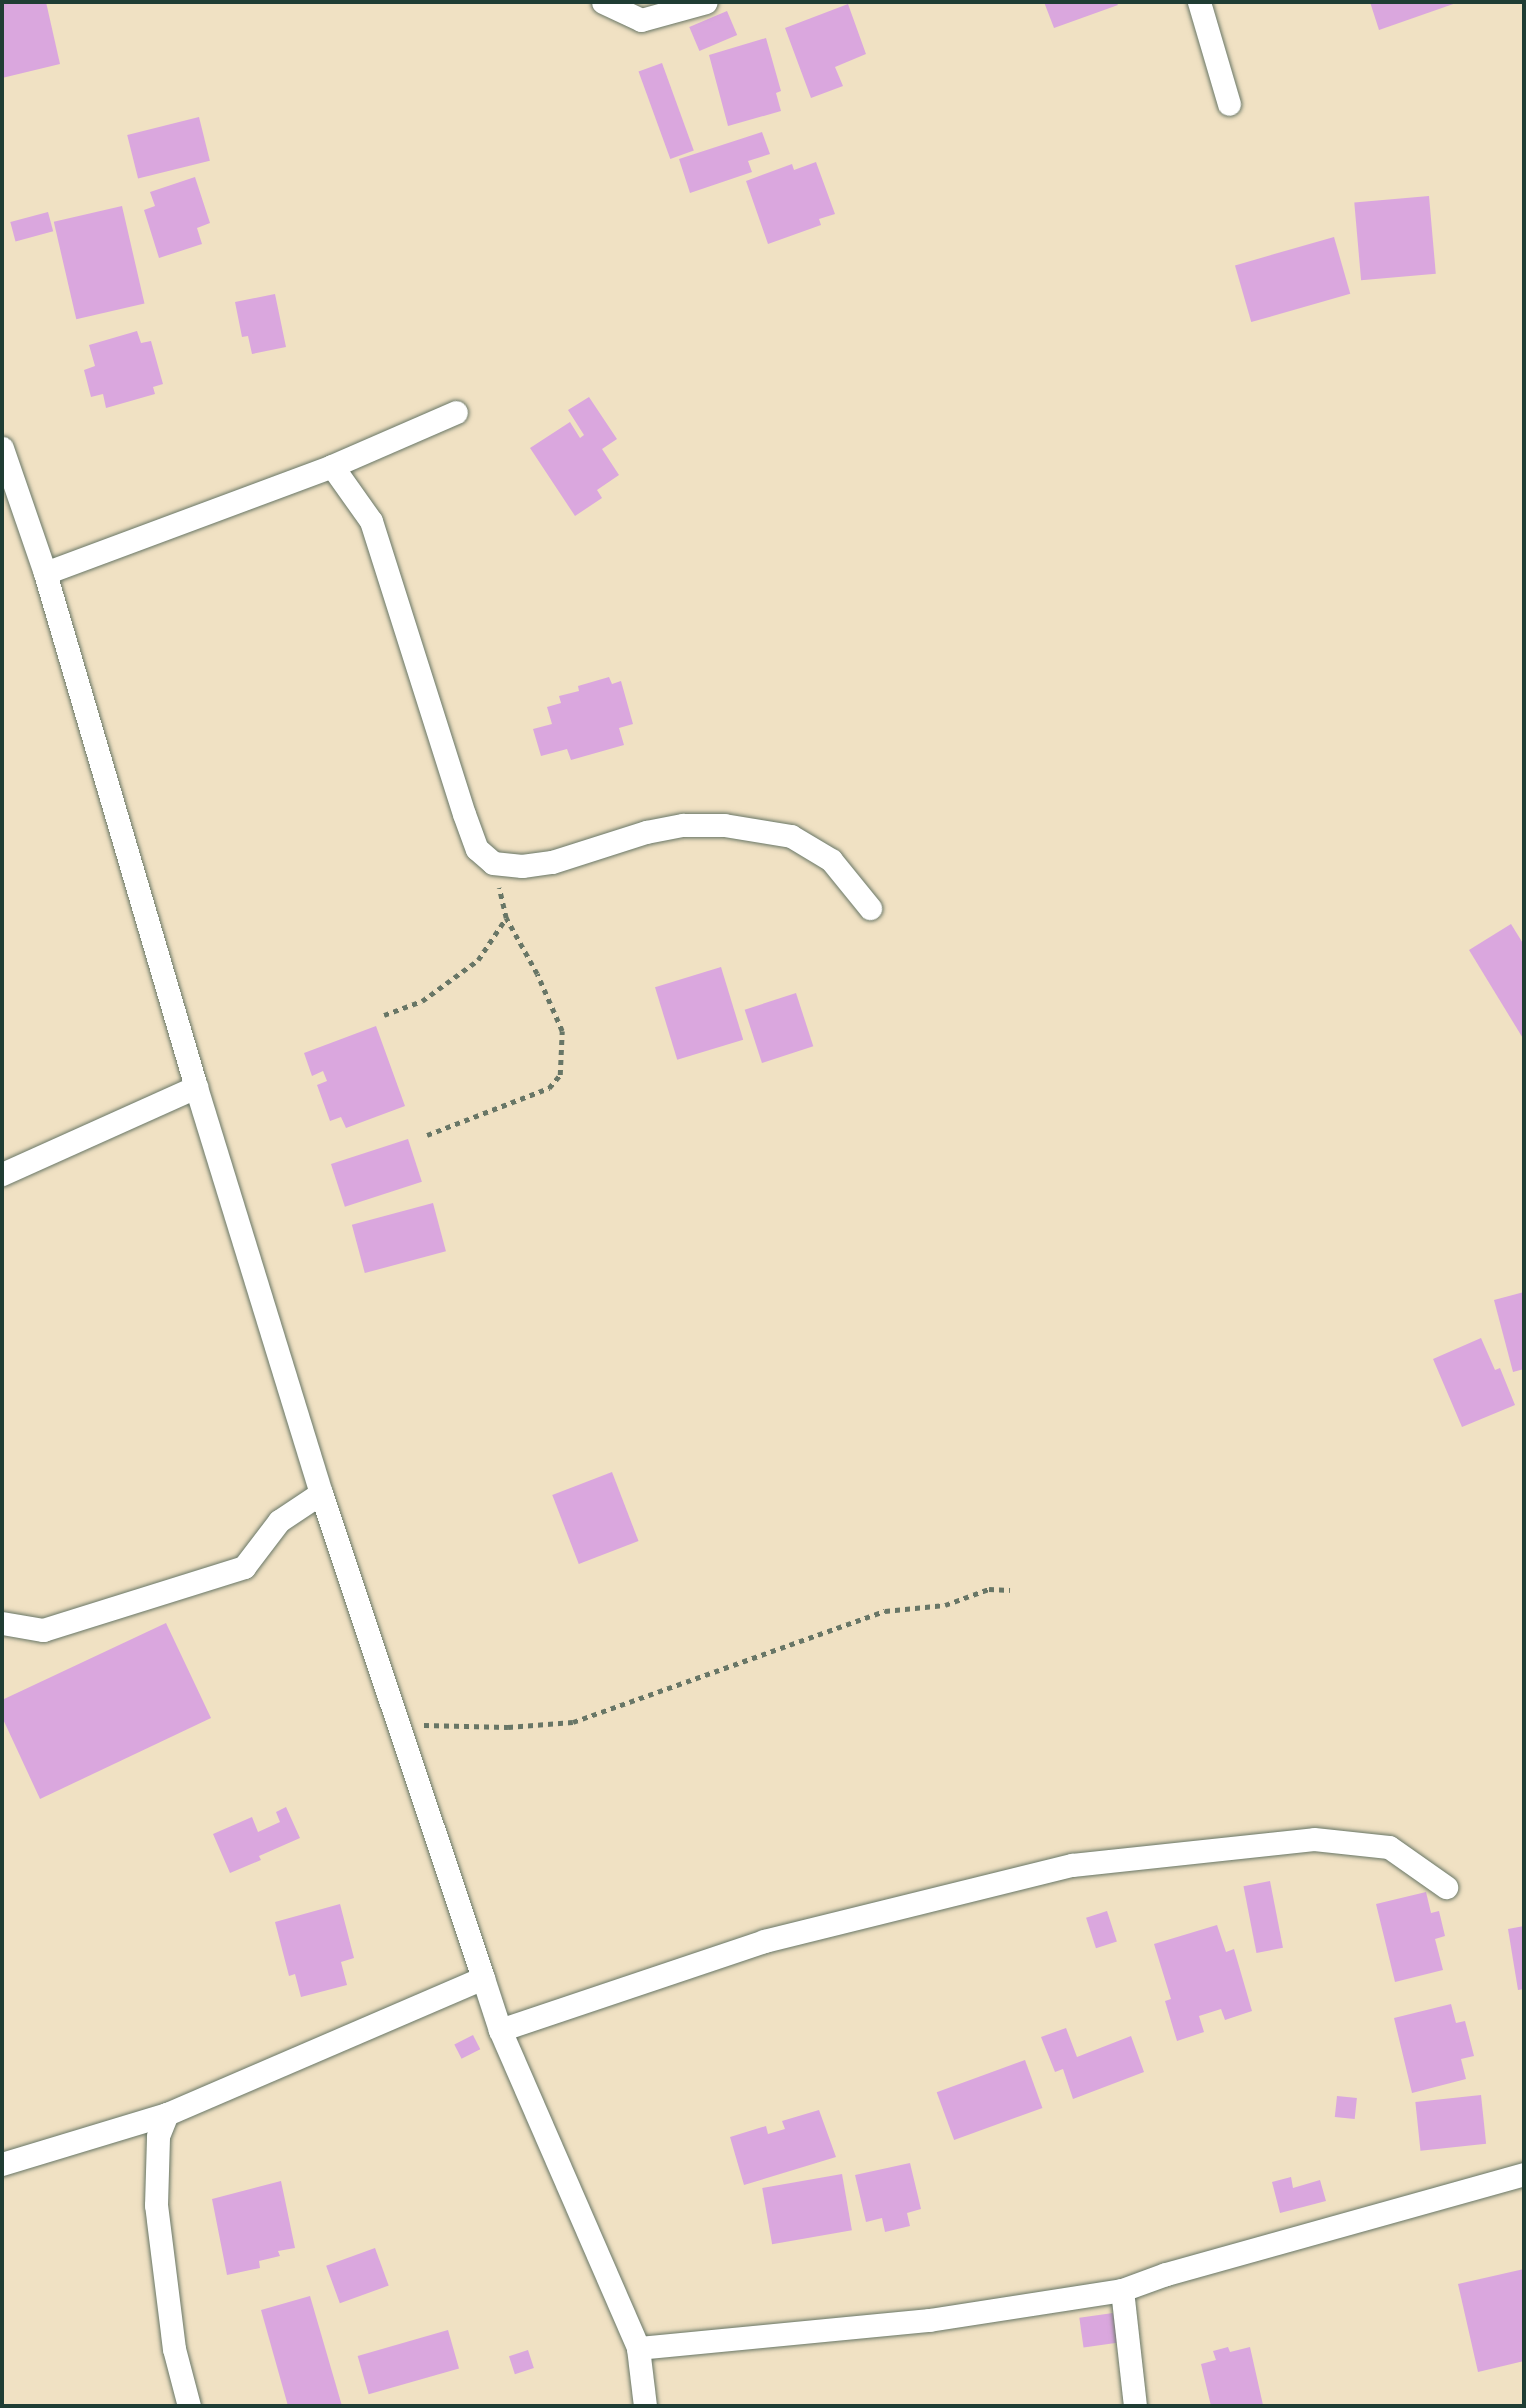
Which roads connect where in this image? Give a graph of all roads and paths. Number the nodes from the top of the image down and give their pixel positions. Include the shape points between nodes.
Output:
1 (603, 2) edge
2 (706, 2) edge
3 (1199, 2) edge
4 (1229, 104) dead end
5 (456, 412) dead end
6 (2, 448) edge
7 (332, 466) junction
8 (45, 573) junction
9 (493, 863) junction
10 (870, 908) dead end
11 (506, 918) junction
12 (384, 1015) dead end
13 (196, 1087) junction
14 (427, 1135) dead end
15 (2, 1174) edge
16 (321, 1493) junction
17 (1010, 1590) dead end
18 (2, 1623) edge
19 (398, 1724) junction
20 (1446, 1887) dead end
21 (483, 1978) junction
22 (500, 2030) junction
23 (167, 2114) junction
24 (2, 2164) edge
25 (1524, 2174) edge
26 (1122, 2290) junction
27 (638, 2348) junction
28 (189, 2406) edge
29 (645, 2406) edge
30 (1135, 2406) edge

1 - 2 street via 641,20
3 - 4 street
5 - 7 street
6 - 8 street
7 - 8 street
7 - 9 street via 371,521 464,814 477,849
8 - 13 street
9 - 10 street via 552,862 646,832 683,825 724,825 791,836 831,860
9 - 11 path
11 - 12 path via 478,960 422,1001
11 - 14 path via 562,1031 560,1075 549,1088
13 - 15 street
13 - 16 street
16 - 18 street via 279,1521 244,1567 43,1630
16 - 19 street
17 - 19 path via 989,1589 944,1605 885,1611 573,1722 508,1727
19 - 21 street
20 - 22 street via 1389,1847 1314,1839 1072,1865 764,1941
21 - 22 street
21 - 23 street
22 - 27 street
23 - 24 street
23 - 28 street via 158,2136 156,2206 174,2349
25 - 26 street
26 - 27 street via 929,2320
26 - 30 street
27 - 29 street

